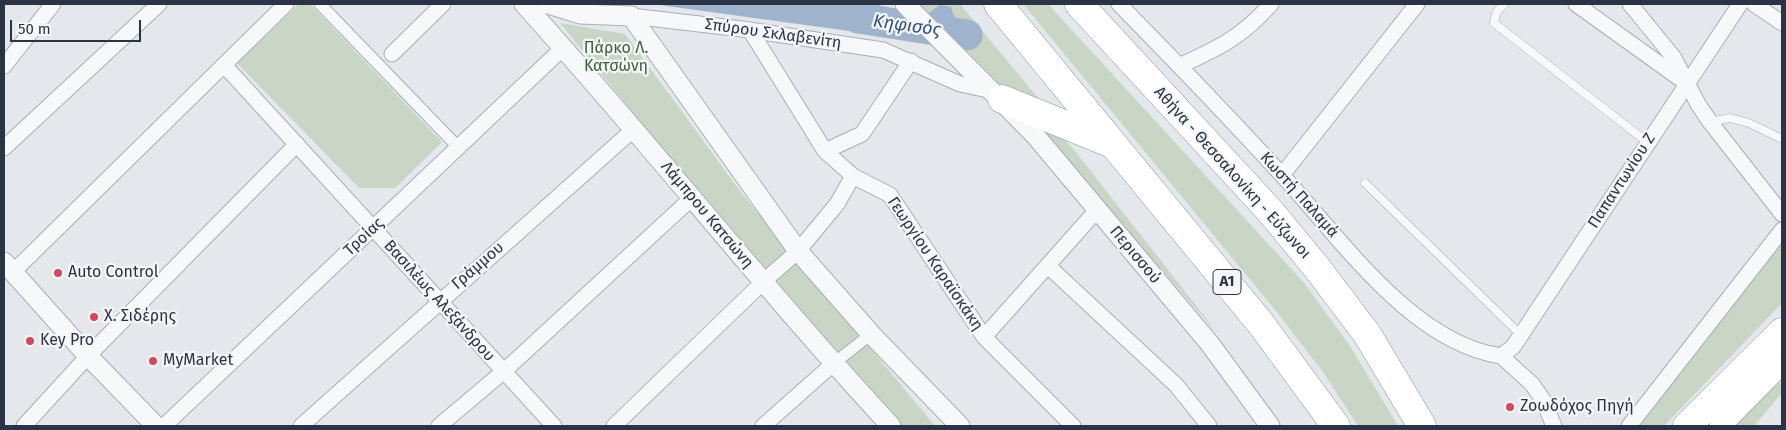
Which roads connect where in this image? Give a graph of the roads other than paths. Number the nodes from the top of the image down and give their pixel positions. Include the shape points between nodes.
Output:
1 (53, 4) edge
2 (159, 4) edge
3 (286, 4) edge
4 (320, 4) edge
5 (443, 4) edge
6 (524, 4) edge
7 (548, 4) edge
8 (905, 4) edge
9 (998, 4) edge
10 (1079, 4) edge
11 (1119, 4) edge
12 (1271, 4) edge
13 (1417, 4) edge
14 (1504, 4) edge
15 (1576, 4) edge
16 (1630, 4) edge
17 (1740, 4) edge
18 (1754, 4) edge
19 (631, 16) junction
20 (1782, 23) edge
21 (750, 30) junction
22 (564, 48) junction
23 (392, 54) dead end
24 (911, 62) junction
25 (224, 65) junction
26 (4, 66) edge
27 (1179, 66) junction
28 (1687, 84) junction
29 (998, 95) junction
30 (1710, 122) junction
31 (634, 129) junction
32 (1782, 139) edge
33 (1647, 142) junction
34 (1110, 143) junction
35 (297, 144) junction
36 (458, 147) junction
37 (4, 148) edge
38 (825, 151) junction
39 (1282, 175) junction
40 (853, 176) junction
41 (1365, 183) dead end
42 (693, 197) junction
43 (1097, 210) junction
44 (1782, 214) edge
45 (373, 228) junction
46 (1782, 230) edge
47 (798, 251) junction
48 (1048, 266) junction
49 (8, 267) edge
50 (762, 282) junction
51 (440, 300) junction
52 (1782, 332) edge
53 (871, 334) junction
54 (1521, 335) junction
55 (984, 337) junction
56 (88, 356) junction
57 (1501, 356) junction
58 (1782, 363) edge
59 (833, 364) junction
60 (503, 372) junction
61 (24, 426) edge
62 (156, 426) edge
63 (164, 426) edge
64 (301, 426) edge
65 (439, 426) edge
66 (554, 426) edge
67 (614, 426) edge
68 (763, 426) edge
69 (891, 426) edge
70 (960, 426) edge
71 (1073, 426) edge
72 (1209, 426) edge
73 (1270, 426) edge
74 (1336, 426) edge
75 (1422, 426) edge
76 (1554, 426) edge
77 (1629, 426) edge
78 (1687, 426) edge
79 (1720, 426) edge

1 - 26 street
2 - 37 street
3 - 25 street
4 - 36 street
5 - 23 street
6 - 22 street, Λάμπρου Κατσώνη
7 - 19 street, Σπύρου Σκλαβενίτη via 580,14
8 - 29 street
9 - 34 highway, Α1
10 - 75 highway, Αθήνα - Θεσσαλονίκη - Εύζωνοι via 1270,210 1367,334
11 - 27 street, Κωστή Παλαμά
12 - 27 street via 1224,46
13 - 39 street
14 - 33 lane via 1496,13 1494,23
15 - 28 street
16 - 28 street via 1674,58
17 - 28 street, Παπαντωνίου Ζ
18 - 20 street
19 - 21 street, Σπύρου Σκλαβενίτη
19 - 47 street
21 - 24 street, Σπύρου Σκλαβενίτη via 883,50
21 - 38 street, Γεωργίου Καραϊσκάκη
22 - 31 street, Λάμπρου Κατσώνη
22 - 36 street, Τροίας
24 - 29 street, Σπύρου Σκλαβενίτη via 960,84
24 - 38 street via 862,134
25 - 35 street, Βασιλέως Αλεξάνδρου
25 - 49 street
27 - 39 street, Κωστή Παλαμά
28 - 30 street
28 - 33 street, Παπαντωνίου Ζ
29 - 34 highway
29 - 43 street, Περισσού
30 - 32 lane via 1730,118
30 - 44 street
31 - 42 street, Λάμπρου Κατσώνη
31 - 51 street, Γράμμου
33 - 54 street, Παπαντωνίου Ζ
34 - 74 highway, Α1 via 1255,317
35 - 45 street, Βασιλέως Αλεξάνδρου
35 - 56 street
36 - 45 street, Τροίας
38 - 40 street, Γεωργίου Καραϊσκάκη
39 - 57 street, Κωστή Παλαμά via 1376,282 1398,301 1454,340 1481,353
40 - 47 street via 836,204
40 - 55 street, Γεωργίου Καραϊσκάκη via 890,195
41 - 54 lane
42 - 50 street, Λάμπρου Κατσώνη
42 - 60 street
43 - 48 street
43 - 73 street, Περισσού via 1210,344
45 - 51 street, Βασιλέως Αλεξάνδρου
45 - 63 street, Τροίας
46 - 77 street
47 - 50 street
47 - 53 street
48 - 55 street
48 - 72 street via 1176,385
49 - 56 street
50 - 59 street, Λάμπρου Κατσώνη
50 - 67 street
51 - 60 street, Βασιλέως Αλεξάνδρου
51 - 64 street, Γράμμου
52 - 78 highway
53 - 59 street
53 - 70 street
54 - 57 street, Παπαντωνίου Ζ
55 - 71 street, Γεωργίου Καραϊσκάκη
56 - 61 street
56 - 62 street
57 - 76 street via 1532,384
58 - 79 main road
59 - 68 street
59 - 69 street, Λάμπρου Κατσώνη
60 - 65 street
60 - 66 street, Βασιλέως Αλεξάνδρου

